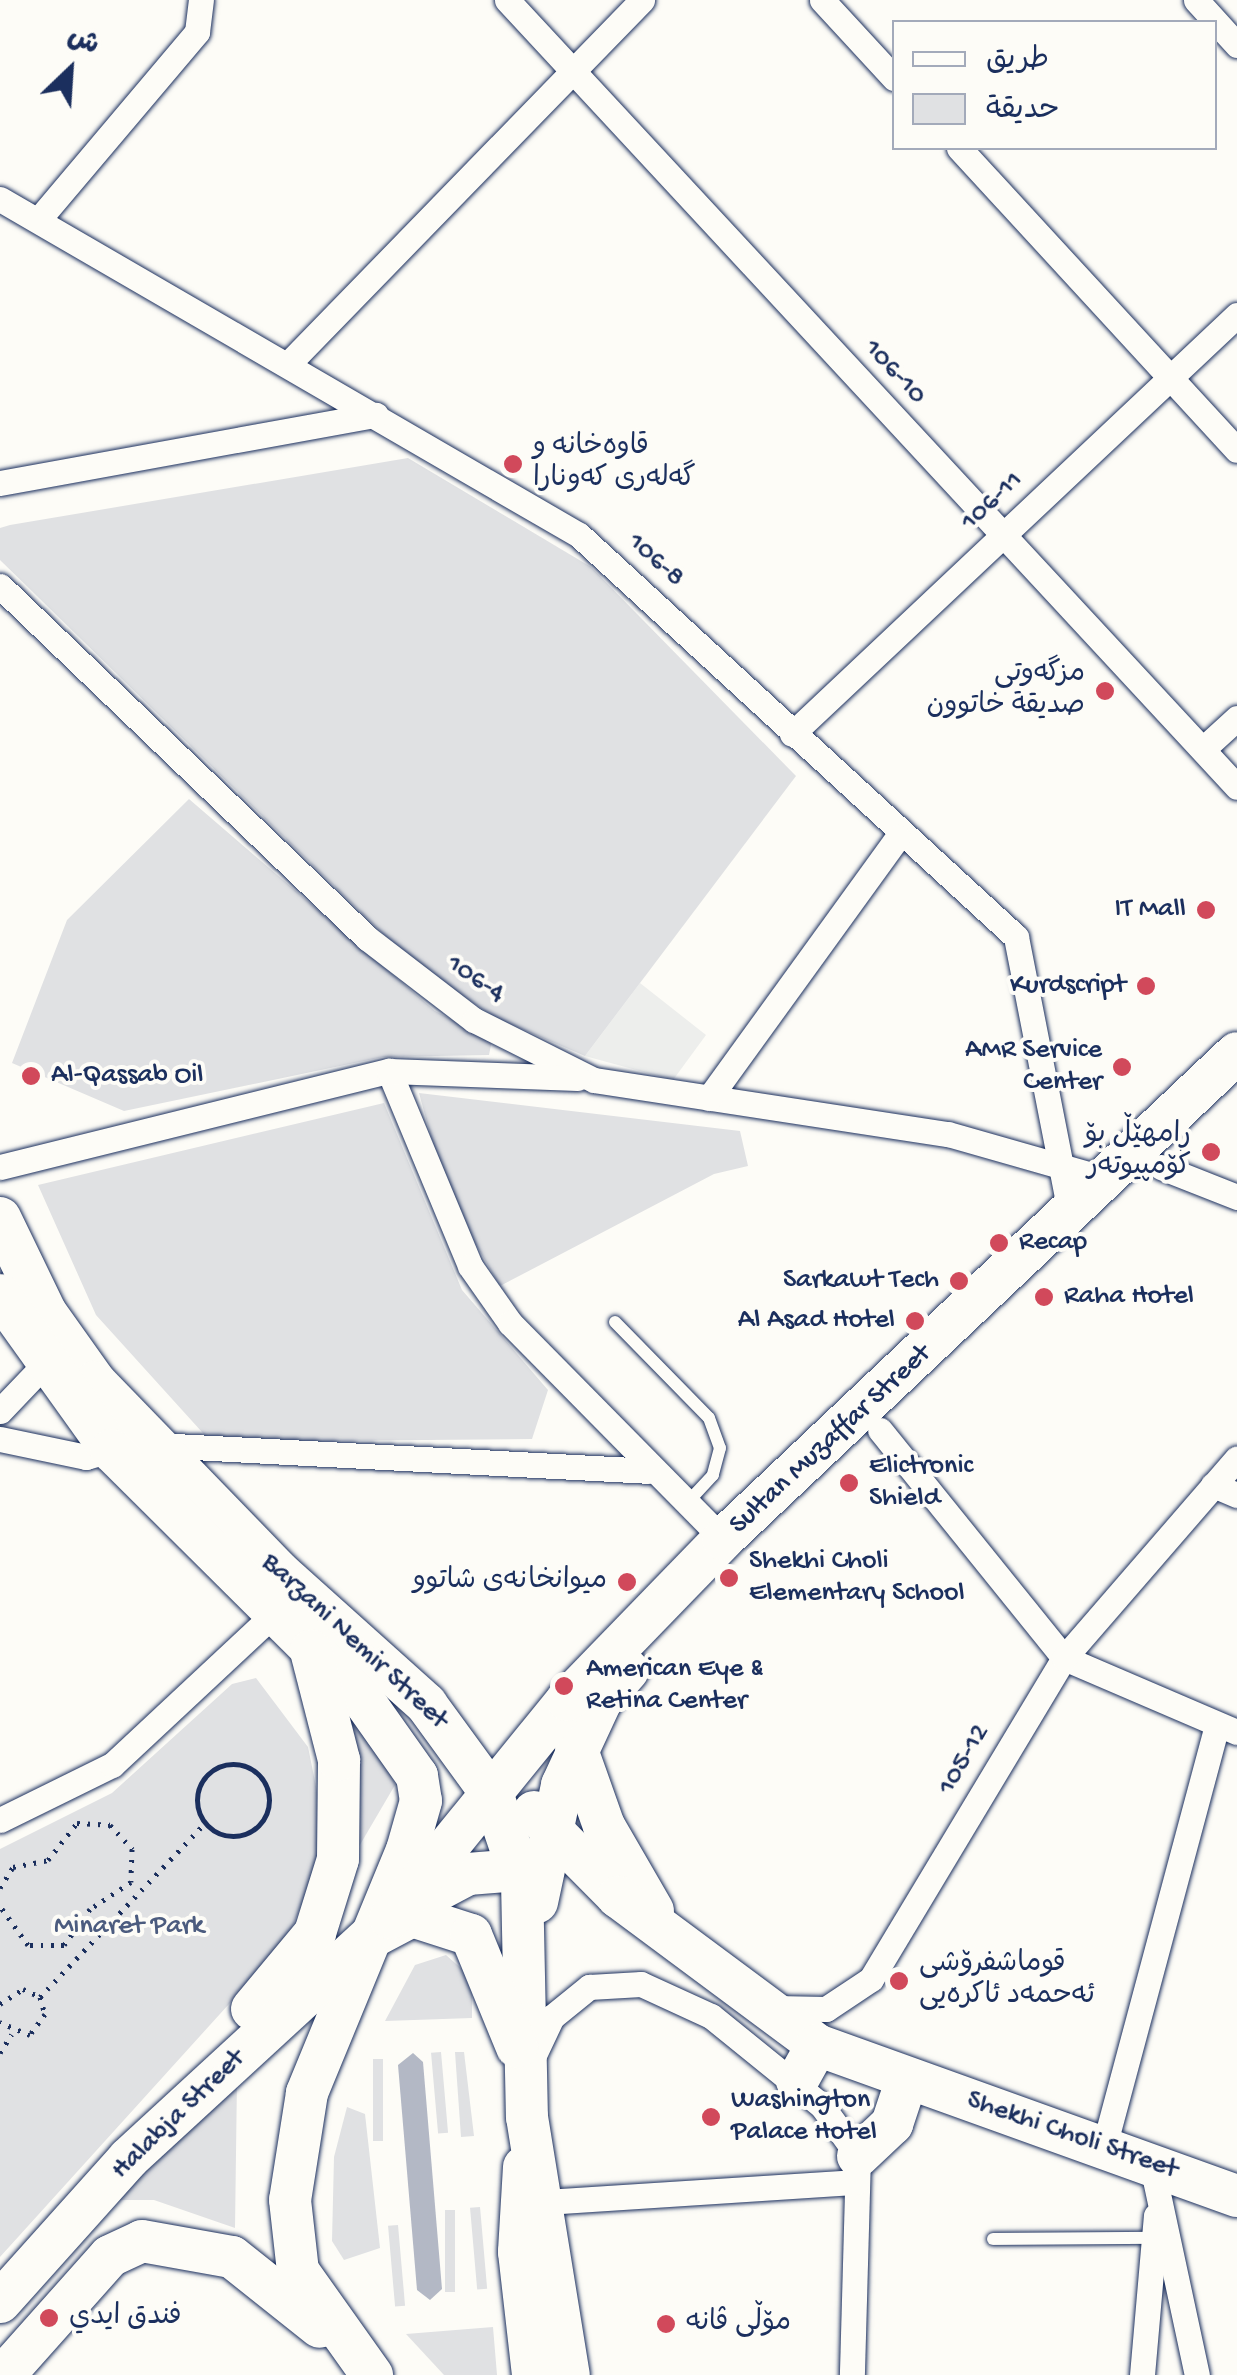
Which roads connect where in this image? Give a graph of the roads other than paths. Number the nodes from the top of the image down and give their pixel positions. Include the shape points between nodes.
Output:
1 (201, 0) edge
2 (508, 0) edge
3 (642, 0) edge
4 (822, 0) edge
5 (1196, 0) edge
6 (1214, 20) edge
7 (1217, 23) edge
8 (1237, 45) edge
9 (569, 68) junction
10 (892, 76) edge
11 (961, 150) edge
12 (0, 198) edge
13 (39, 219) junction
14 (1237, 315) edge
15 (290, 362) junction
16 (1171, 376) junction
17 (376, 414) junction
18 (1237, 450) edge
19 (0, 483) edge
20 (1003, 534) junction
21 (0, 586) edge
22 (1237, 718) edge
23 (792, 734) junction
24 (1203, 750) junction
25 (1237, 787) edge
26 (898, 837) junction
27 (1237, 1053) edge
28 (389, 1071) junction
29 (594, 1080) junction
30 (1237, 1091) edge
31 (709, 1098) junction
32 (1054, 1158) junction
33 (0, 1167) edge
34 (1161, 1167) junction
35 (1106, 1179) junction
36 (1237, 1196) edge
37 (0, 1218) edge
38 (1057, 1226) junction
39 (0, 1296) edge
40 (615, 1322) dead end
41 (43, 1366) junction
42 (0, 1412) edge
43 (880, 1430) junction
44 (0, 1439) edge
45 (131, 1448) junction
46 (1237, 1458) edge
47 (648, 1470) junction
48 (1225, 1490) edge
49 (686, 1505) junction
50 (723, 1539) junction
51 (276, 1612) junction
52 (309, 1646) junction
53 (1064, 1658) junction
54 (1230, 1724) edge
55 (576, 1747) junction
56 (497, 1789) junction
57 (0, 1820) edge
58 (548, 1826) junction
59 (530, 1867) junction
60 (618, 1897) junction
61 (379, 1928) junction
62 (668, 1938) junction
63 (723, 1981) junction
64 (807, 2063) junction
65 (907, 2079) junction
66 (527, 2098) junction
67 (1105, 2144) junction
68 (129, 2158) junction
69 (856, 2169) junction
70 (1155, 2181) junction
71 (1237, 2196) edge
72 (546, 2202) junction
73 (1159, 2238) junction
74 (993, 2239) dead end
75 (0, 2302) edge
76 (359, 2361) edge
77 (4, 2375) edge
78 (533, 2375) edge
79 (569, 2375) edge
80 (852, 2375) edge
81 (1142, 2375) edge
82 (1197, 2375) edge

1 - 13 street via 197,32
2 - 9 street, 106-10
3 - 9 street
4 - 10 street
5 - 6 street
7 - 8 street
9 - 15 street
9 - 20 street, 106-10
11 - 16 street
12 - 13 street, 106-8
13 - 15 street, 106-8
14 - 16 street, 106-11
15 - 17 street, 106-8
16 - 18 street
16 - 20 street, 106-11
17 - 19 street
17 - 23 street, 106-8 via 579,535
20 - 23 street, 106-11
20 - 24 street, 106-10
21 - 29 street, 106-4 via 366,938 474,1020
22 - 24 street
23 - 26 street, 106-8
24 - 25 street, 106-10
26 - 31 street
26 - 32 street, 106-8 via 1016,936
27 - 35 main road, Sultan Muzaffar Street
28 - 29 street via 449,1066
28 - 33 street
28 - 47 street via 470,1266 562,1384
29 - 31 street, 106-4
30 - 34 main road, Sultan Muzaffar Street
31 - 32 street, 106-4
32 - 35 street, 106-4
32 - 38 street, 106-8 via 1067,1197
34 - 36 street
34 - 43 main road, Sultan Muzaffar Street
35 - 38 main road, Sultan Muzaffar Street
37 - 45 main road, Barzani Nemir Street via 46,1313
38 - 50 main road, Sultan Muzaffar Street
39 - 41 main road, Barzani Nemir Street
40 - 49 lane via 709,1418 720,1448 713,1475
41 - 42 street
41 - 45 main road, Barzani Nemir Street
43 - 53 street
43 - 55 main road, Sultan Muzaffar Street via 617,1681
44 - 45 street via 86,1456
45 - 47 street
45 - 51 main road, Barzani Nemir Street
45 - 56 main road, Barzani Nemir Street via 446,1725
46 - 48 street, 105-12
47 - 49 street
48 - 53 street, 105-12
49 - 50 street
50 - 56 main road, Sultan Muzaffar Street via 566,1700
51 - 52 main road, Barzani Nemir Street
51 - 57 street via 112,1765
52 - 61 main road, Barzani Nemir Street via 398,1741 422,1792
52 - 68 main road via 343,1799 330,1896 306,1946
53 - 54 street
53 - 63 street, 105-12 via 859,1992 826,2009 790,2012
54 - 67 street
55 - 58 main road, Sultan Muzaffar Street
55 - 62 main road via 604,1826
56 - 58 main road, Barzani Nemir Street
56 - 59 main road
56 - 61 main road, Sultan Muzaffar Street
58 - 59 main road, Sultan Muzaffar Street
58 - 60 main road, Barzani Nemir Street
59 - 60 main road
59 - 61 main road via 468,1874
59 - 66 main road
60 - 62 main road, Shekhi Choli Street
61 - 66 main road via 412,1916 471,1934
61 - 68 main road, Halabja Street
61 - 76 main road, Barzani Nemir Street via 307,2093 290,2200 298,2271
62 - 63 main road, Shekhi Choli Street
63 - 64 main road, Shekhi Choli Street
64 - 65 main road, Shekhi Choli Street
64 - 66 street via 694,2006 623,1981 589,1986 559,2010
64 - 69 street
65 - 67 main road, Shekhi Choli Street
65 - 69 main road via 892,2124
66 - 72 main road
66 - 78 main road via 518,2234
67 - 70 main road, Shekhi Choli Street
68 - 75 main road, Halabja Street
69 - 72 street
69 - 80 street
70 - 71 main road, Shekhi Choli Street
70 - 73 street
72 - 79 main road
73 - 74 lane
73 - 81 street
73 - 82 street
76 - 77 main road via 232,2257 142,2242 110,2256

